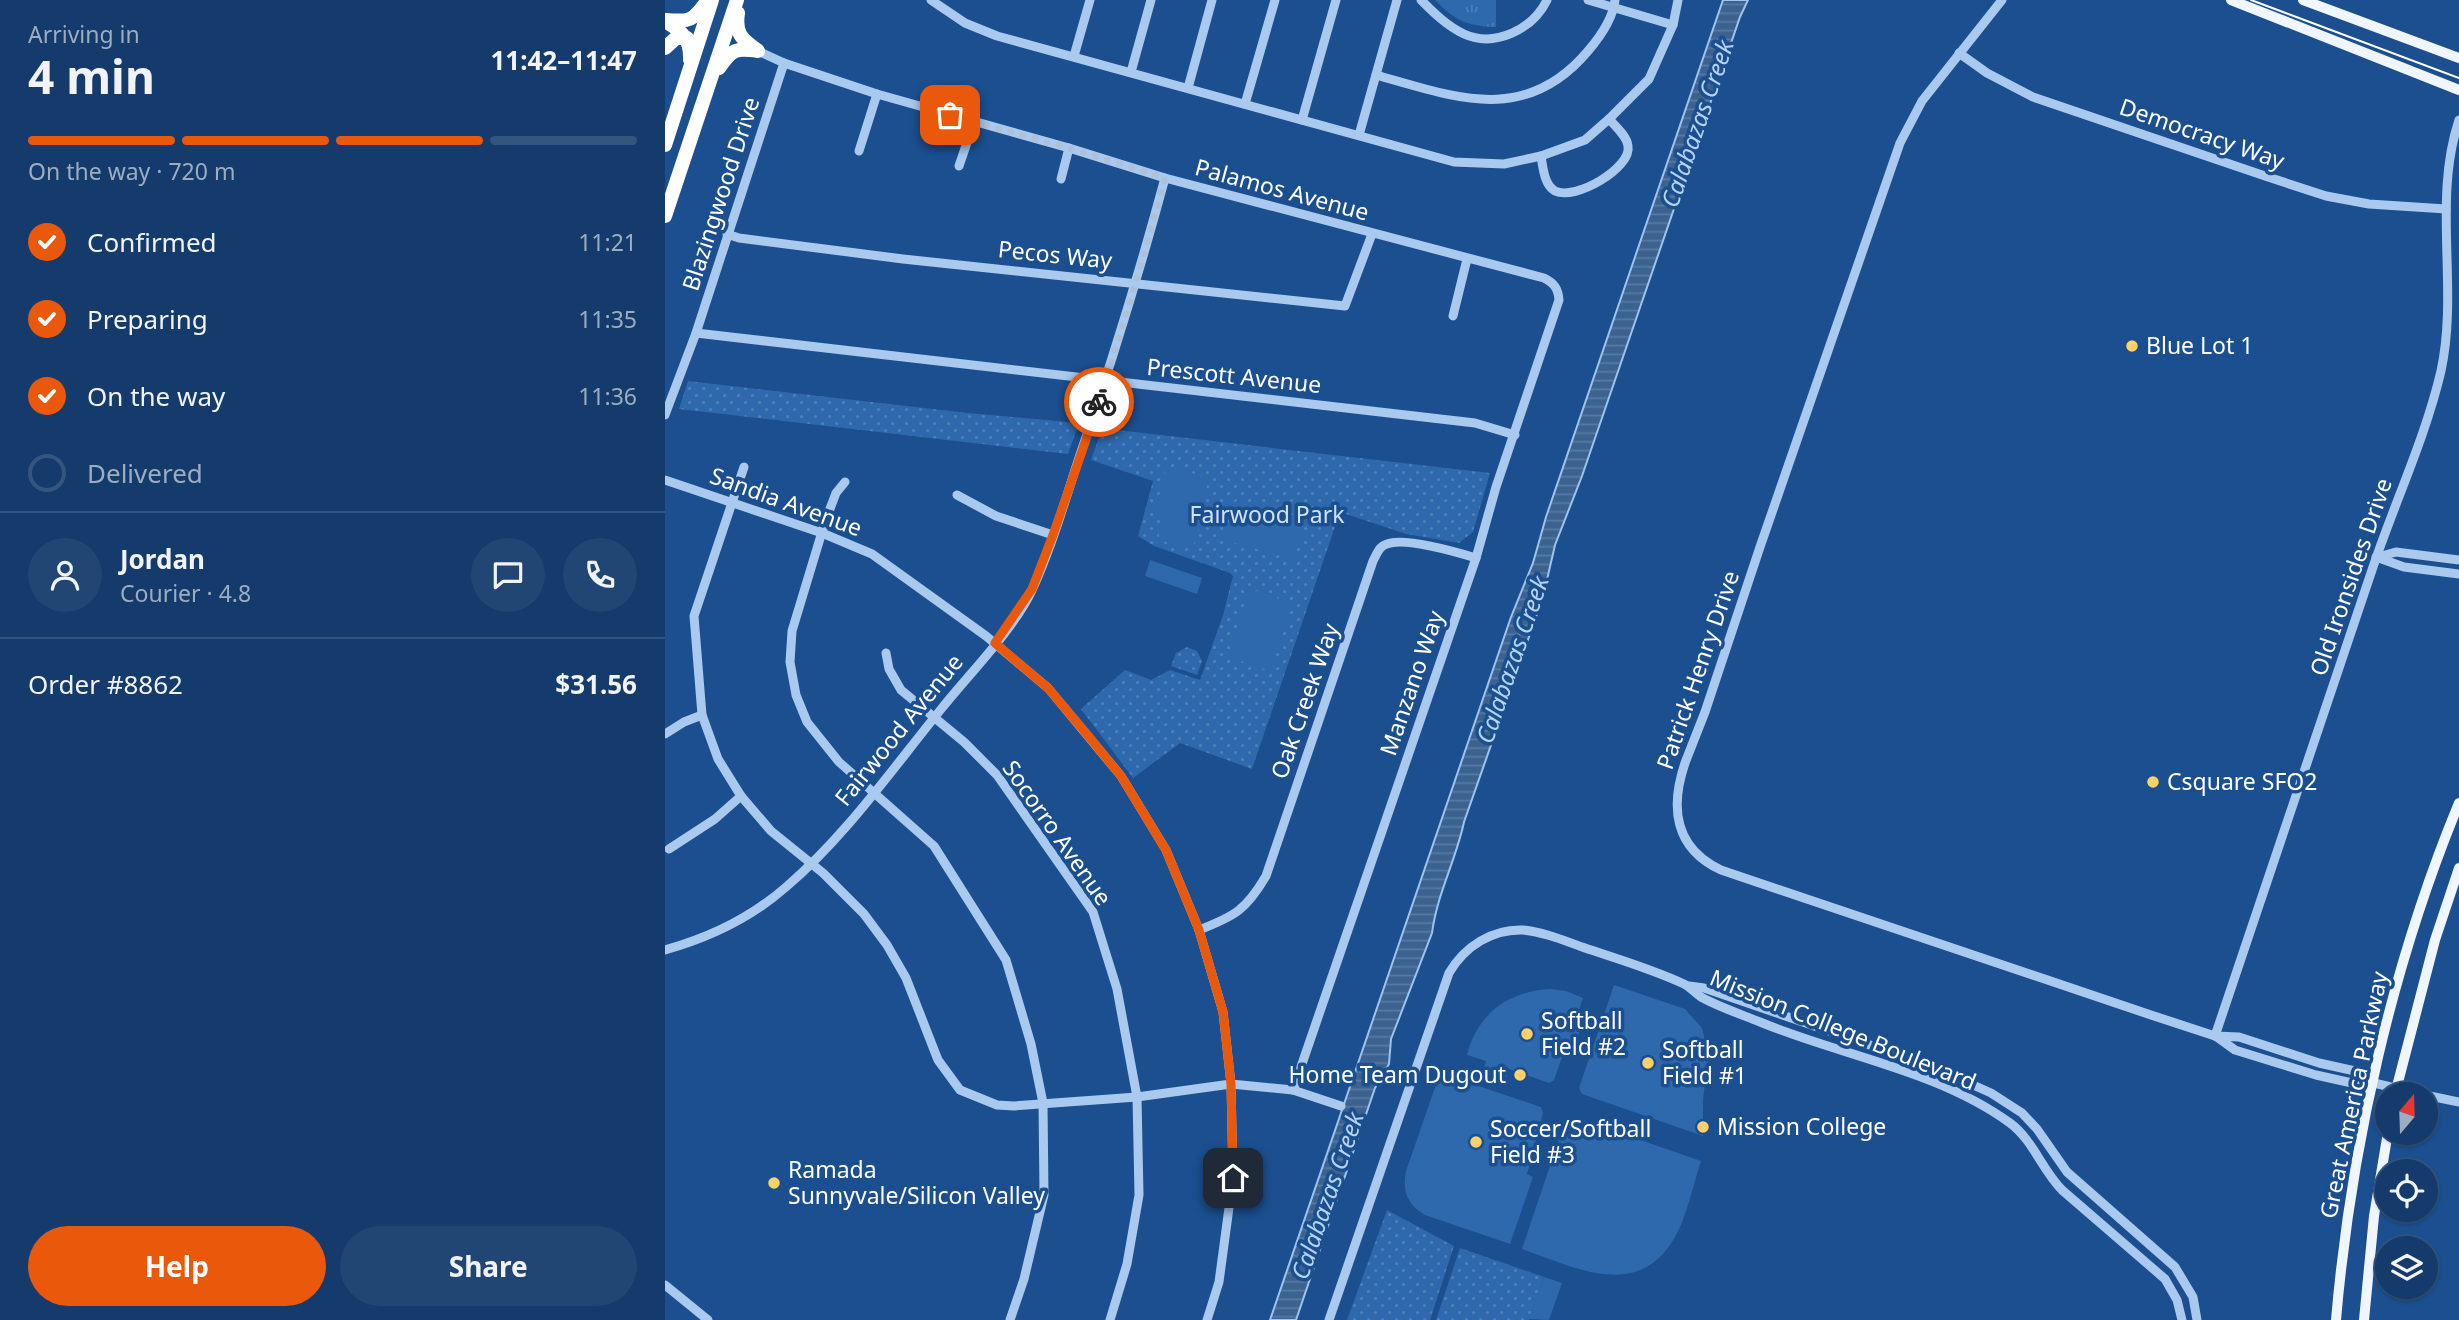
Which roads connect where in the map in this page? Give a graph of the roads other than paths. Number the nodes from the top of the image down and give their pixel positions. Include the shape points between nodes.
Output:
1 (710, 0) edge
2 (738, 0) edge
3 (932, 0) edge
4 (1090, 0) edge
5 (1151, 0) edge
6 (1212, 0) edge
7 (1275, 0) edge
8 (1336, 0) edge
9 (1397, 0) edge
10 (1421, 0) edge
11 (1547, 0) edge
12 (1588, 0) edge
13 (1678, 0) edge
14 (2002, 0) edge
15 (2231, 0) edge
16 (2303, 0) edge
17 (1614, 4) edge
18 (665, 20) edge
19 (1673, 25) junction
20 (687, 38) junction
21 (665, 48) edge
22 (758, 51) junction
23 (1959, 53) junction
24 (1074, 56) junction
25 (2459, 58) edge
26 (784, 63) junction
27 (688, 72) junction
28 (1131, 72) junction
29 (1376, 75) junction
30 (711, 79) junction
31 (1188, 88) junction
32 (2459, 90) edge
33 (877, 94) junction
34 (1245, 104) junction
35 (1609, 119) junction
36 (1302, 120) junction
37 (2459, 120) edge
38 (974, 122) junction
39 (1359, 135) junction
40 (665, 145) edge
41 (1069, 148) junction
42 (859, 151) dead end
43 (1541, 156) junction
44 (959, 166) dead end
45 (1165, 178) junction
46 (1061, 179) dead end
47 (2446, 209) junction
48 (665, 216) edge
49 (727, 234) junction
50 (1372, 234) junction
51 (1467, 259) junction
52 (1136, 282) junction
53 (1556, 287) joint
54 (1453, 316) dead end
55 (696, 333) junction
56 (1106, 381) junction
57 (665, 415) edge
58 (1515, 435) junction
59 (744, 467) dead end
60 (665, 480) edge
61 (845, 482) dead end
62 (957, 495) dead end
63 (731, 502) junction
64 (822, 533) junction
65 (1053, 535) junction
66 (2376, 557) junction
67 (1476, 558) junction
68 (2459, 560) edge
69 (2459, 574) edge
70 (995, 643) junction
71 (885, 653) dead end
72 (702, 715) junction
73 (934, 717) junction
74 (665, 734) edge
75 (875, 792) junction
76 (741, 796) junction
77 (2459, 803) edge
78 (669, 849) dead end
79 (812, 863) junction
80 (2459, 868) edge
81 (1199, 930) junction
82 (665, 950) edge
83 (1687, 985) junction
84 (2215, 1036) junction
85 (2398, 1082) edge
86 (2374, 1083) junction
87 (1231, 1084) junction
88 (1293, 1090) junction
89 (1137, 1097) junction
90 (2438, 1097) edge
91 (2459, 1102) edge
92 (1043, 1103) junction
93 (1341, 1106) dead end
94 (2386, 1145) edge
95 (665, 1286) edge
96 (708, 1320) edge
97 (1010, 1320) edge
98 (1110, 1320) edge
99 (1207, 1320) edge
100 (1329, 1320) edge
101 (2182, 1320) edge
102 (2197, 1320) edge
103 (2336, 1320) edge
104 (2364, 1320) edge

1 - 18 highway via 696,18
1 - 27 highway
2 - 22 highway via 737,31
2 - 30 highway
3 - 24 street via 965,23 997,36
4 - 24 street
5 - 28 street
6 - 31 street
7 - 34 street
8 - 36 street
9 - 29 street
10 - 11 street via 1449,25 1486,39 1522,28
12 - 17 street
13 - 19 street
14 - 23 street, Patrick Henry Drive
15 - 32 main road
16 - 25 main road
17 - 19 street
17 - 29 street via 1602,31 1579,62 1543,88 1523,96 1503,101 1465,99
18 - 20 highway
19 - 35 street via 1649,79
20 - 21 highway via 676,38
20 - 27 highway
22 - 26 street, Palamos Avenue
22 - 30 highway via 729,53
23 - 47 street, Democracy Way via 2033,97 2326,196
23 - 84 street, Patrick Henry Drive via 1914,114 1891,164 1682,770 1677,820 1691,848 1721,870
24 - 28 street
26 - 33 street, Palamos Avenue
26 - 49 street, Blazingwood Drive
27 - 40 highway
28 - 31 street
29 - 39 street
30 - 48 highway
31 - 34 street
33 - 38 street, Palamos Avenue
33 - 42 street
34 - 36 street
35 - 43 street via 1585,140
35 - 43 street via 1626,139 1628,154 1624,163 1587,187 1555,191 1546,179
36 - 39 street
37 - 47 street, Old Ironsides Drive via 2449,153
38 - 41 street, Palamos Avenue
38 - 44 street
39 - 43 street via 1454,162 1504,164
41 - 45 street, Palamos Avenue
41 - 46 street
45 - 50 street, Palamos Avenue
45 - 52 street, Fairwood Avenue
47 - 66 street, Old Ironsides Drive via 2449,310 2441,370
49 - 52 street, Pecos Way via 903,259
49 - 55 street, Blazingwood Drive
50 - 51 street, Palamos Avenue
50 - 52 street, Pecos Way via 1345,306
51 - 53 street, Palamos Avenue via 1543,278
51 - 54 street
52 - 56 street, Fairwood Avenue
53 - 58 street, Manzano Way via 1559,300
55 - 56 street, Prescott Avenue
55 - 57 street, Blazingwood Drive
56 - 58 street, Prescott Avenue via 1475,423
56 - 65 street, Fairwood Avenue
58 - 67 street, Manzano Way
59 - 63 street
60 - 63 street, Sandia Avenue
61 - 64 street via 836,493
62 - 65 street via 996,516
63 - 64 street, Sandia Avenue
63 - 72 street via 694,616
64 - 70 street, Sandia Avenue via 872,554
64 - 75 street via 792,631 790,662 796,695 807,722 824,745
65 - 70 street, Fairwood Avenue via 1027,599
66 - 68 street via 2396,552
66 - 69 street
66 - 84 street, Old Ironsides Drive
67 - 81 street, Oak Creek Way via 1420,544 1389,542 1380,549 1266,876 1248,904
67 - 88 street, Manzano Way
70 - 73 street, Fairwood Avenue
70 - 81 street, Sandia Avenue via 1048,688 1121,776 1166,850
71 - 73 street, Socorro Avenue via 901,690
72 - 74 street
72 - 76 street via 718,759
73 - 75 street, Fairwood Avenue
73 - 89 street, Socorro Avenue via 997,775 1093,912 1117,989
75 - 79 street, Fairwood Avenue
75 - 92 street via 934,846 1006,960
76 - 78 street
76 - 79 street via 771,831
77 - 86 main road, Great America Parkway via 2412,937
79 - 82 street, Fairwood Avenue via 757,908 698,941
79 - 92 street via 864,914 887,945 906,978 938,1060 960,1090 997,1105
80 - 85 main road, Great America Parkway
81 - 87 street, Sandia Avenue via 1223,1012
83 - 100 street, Mission College Boulevard via 1534,932 1497,933 1469,948 1445,981
83 - 101 street, Mission College Boulevard via 1700,996 1760,1022 1946,1089 2010,1124 2029,1143 2056,1184 2165,1279
83 - 102 street, Mission College Boulevard via 1931,1066 1991,1093 2022,1113 2067,1172 2175,1267 2193,1297
84 - 86 street, Patrick Henry Drive via 2239,1037 2355,1071
86 - 103 main road, Great America Parkway
87 - 88 street
87 - 89 street
87 - 99 street, Sandia Avenue via 1233,1178 1219,1282
88 - 93 street
89 - 92 street
89 - 98 street, Socorro Avenue via 1139,1195 1127,1264
90 - 91 street, Patrick Henry Drive
92 - 97 street via 1044,1195
94 - 104 main road, Great America Parkway
95 - 96 street

